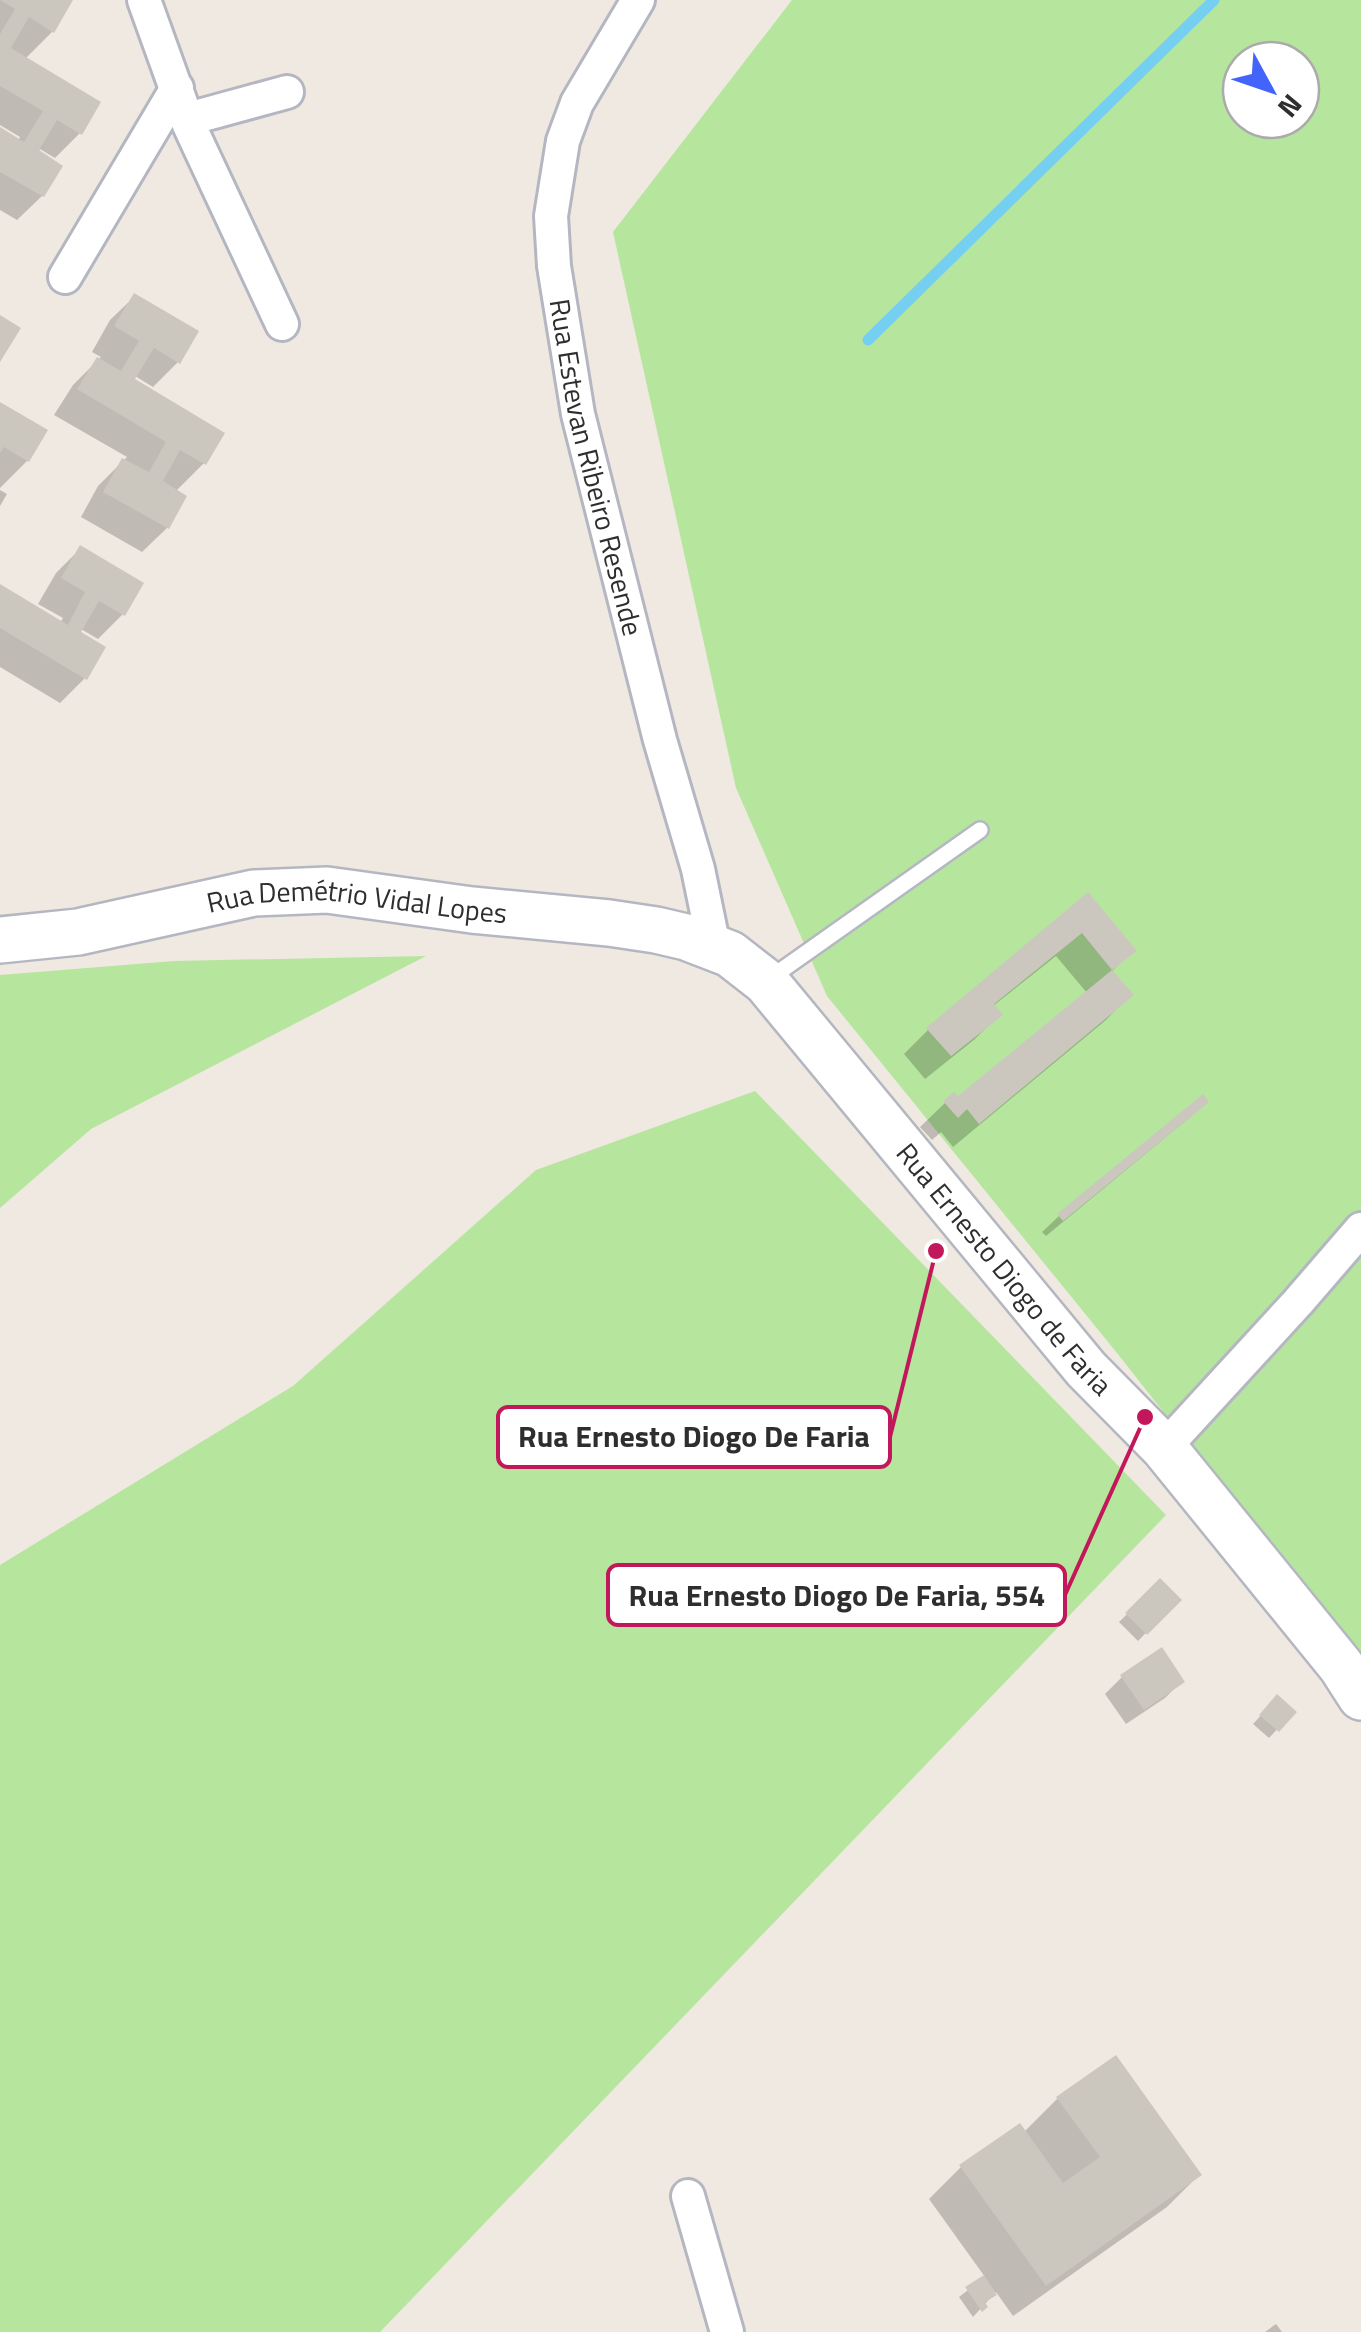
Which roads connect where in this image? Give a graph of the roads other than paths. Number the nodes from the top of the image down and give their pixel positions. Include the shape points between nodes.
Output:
1 (144, 0) edge
2 (638, 0) edge
3 (288, 92) dead end
4 (182, 104) junction
5 (64, 278) dead end
6 (282, 324) dead end
7 (980, 830) dead end
8 (0, 940) edge
9 (714, 947) junction
10 (766, 982) junction
11 (1361, 1229) edge
12 (1164, 1448) junction
13 (1361, 1697) edge
14 (688, 2196) dead end
15 (727, 2332) edge

1 - 4 street
2 - 9 street, Rua Estevan Ribeiro Resende via 577,103 563,141 551,216 554,266 578,414
3 - 4 street
4 - 5 street
4 - 6 street
7 - 10 lane
8 - 9 main road, Rua Demétrio Vidal Lopes via 78,932 254,893 327,890 609,922
9 - 10 main road, Rua Ernesto Diogo de Faria
10 - 12 main road, Rua Ernesto Diogo de Faria via 1086,1369
11 - 12 street
12 - 13 main road, Rua Ernesto Diogo de Faria
14 - 15 street

